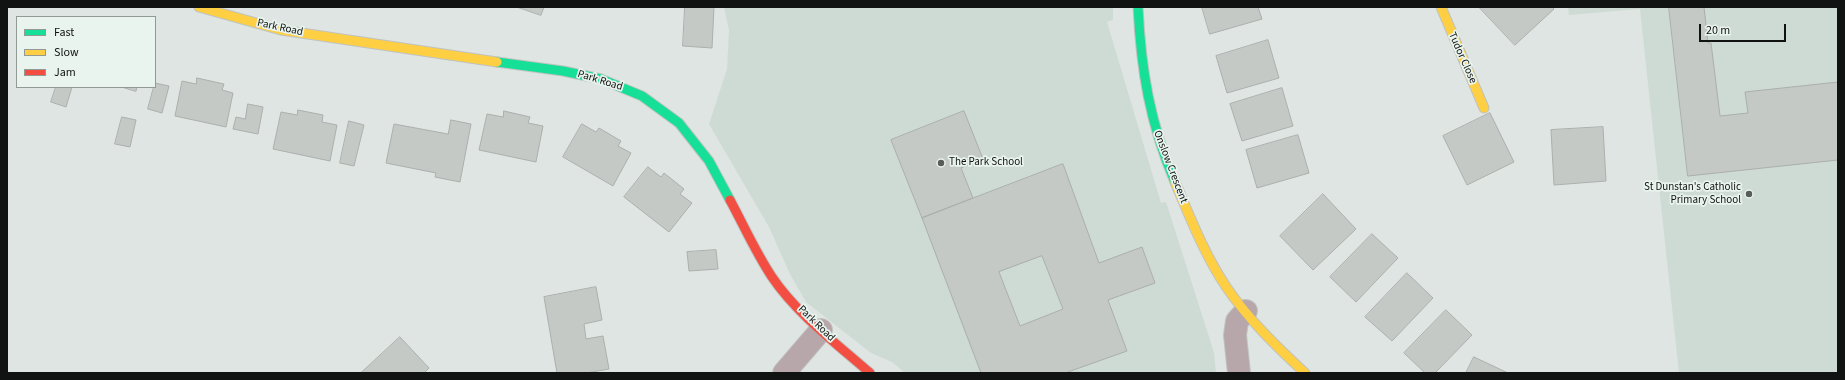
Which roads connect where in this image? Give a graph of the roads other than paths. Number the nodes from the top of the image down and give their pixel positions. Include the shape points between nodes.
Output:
1 (199, 7) edge
2 (1138, 7) edge
3 (1441, 7) edge
4 (1484, 108) dead end
5 (1246, 311) junction
6 (821, 330) junction
7 (784, 373) edge
8 (870, 373) edge
9 (1238, 373) edge
10 (1305, 373) edge

1 - 6 street, Park Road via 281,30 564,70 601,79 642,96 678,123 710,161 773,278
2 - 5 street, Onslow Crescent via 1146,90 1166,161 1217,271
3 - 4 street, Tudor Close
5 - 9 street via 1238,321 1235,335
5 - 10 street, Onslow Crescent
6 - 7 street
6 - 8 street, Park Road

